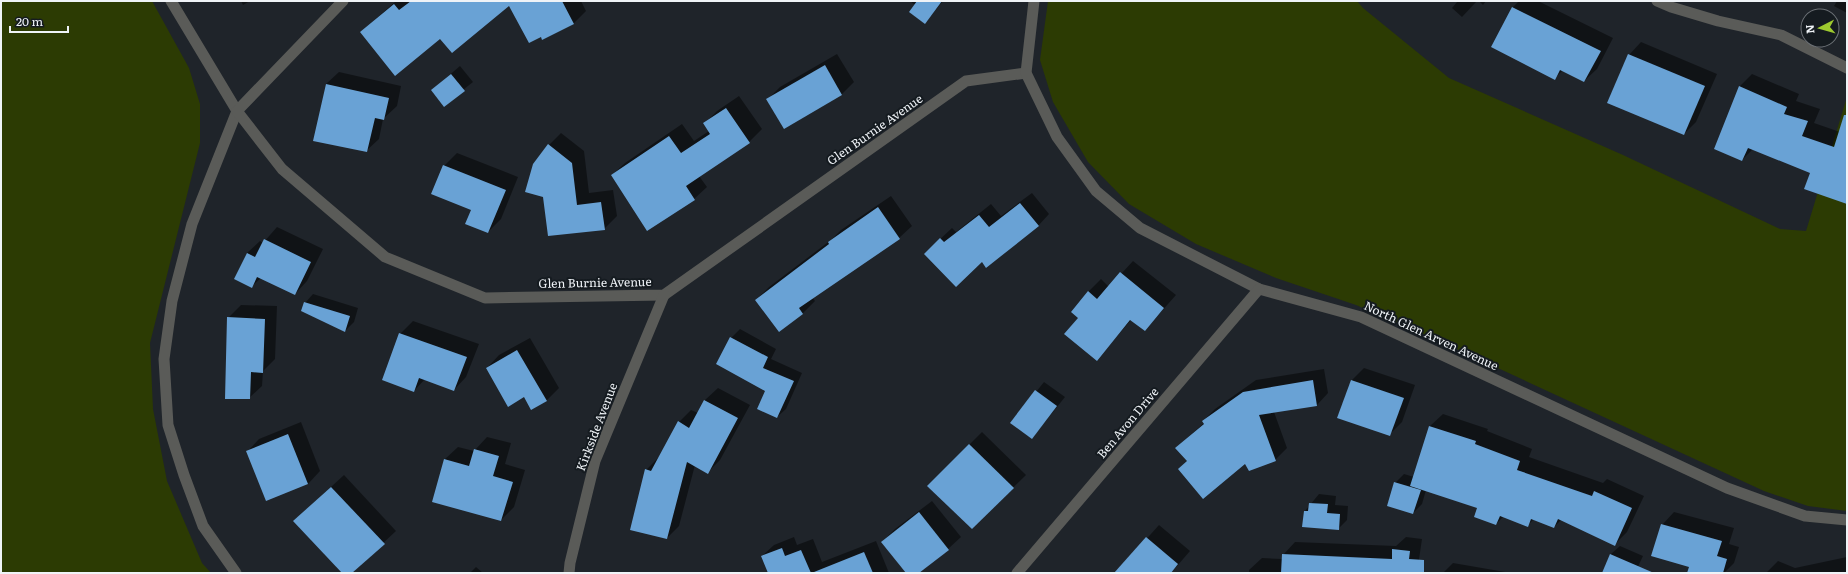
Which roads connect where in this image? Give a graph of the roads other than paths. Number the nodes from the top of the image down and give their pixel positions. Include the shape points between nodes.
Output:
1 (171, 1) edge
2 (343, 1) edge
3 (1034, 1) edge
4 (1657, 1) edge
5 (1847, 68) edge
6 (1026, 73) junction
7 (237, 111) junction
8 (1259, 289) junction
9 (664, 295) junction
10 (1847, 520) edge
11 (236, 573) edge
12 (569, 573) edge
13 (1017, 573) edge

1 - 7 street, Glen Burnie Avenue
2 - 7 street
3 - 6 street
4 - 5 street via 1718,21 1781,35
6 - 8 street, North Glen Arven Avenue via 1057,137 1096,191 1140,228
6 - 9 street, Glen Burnie Avenue via 966,82
7 - 9 street, Glen Burnie Avenue via 282,170 385,257 485,298
7 - 11 street via 192,224 172,301 164,359 168,425 184,475 203,526
8 - 10 street, North Glen Arven Avenue via 1361,317 1727,488 1805,516
8 - 13 street, Ben Avon Drive
9 - 12 street, Kirkside Avenue via 595,462

